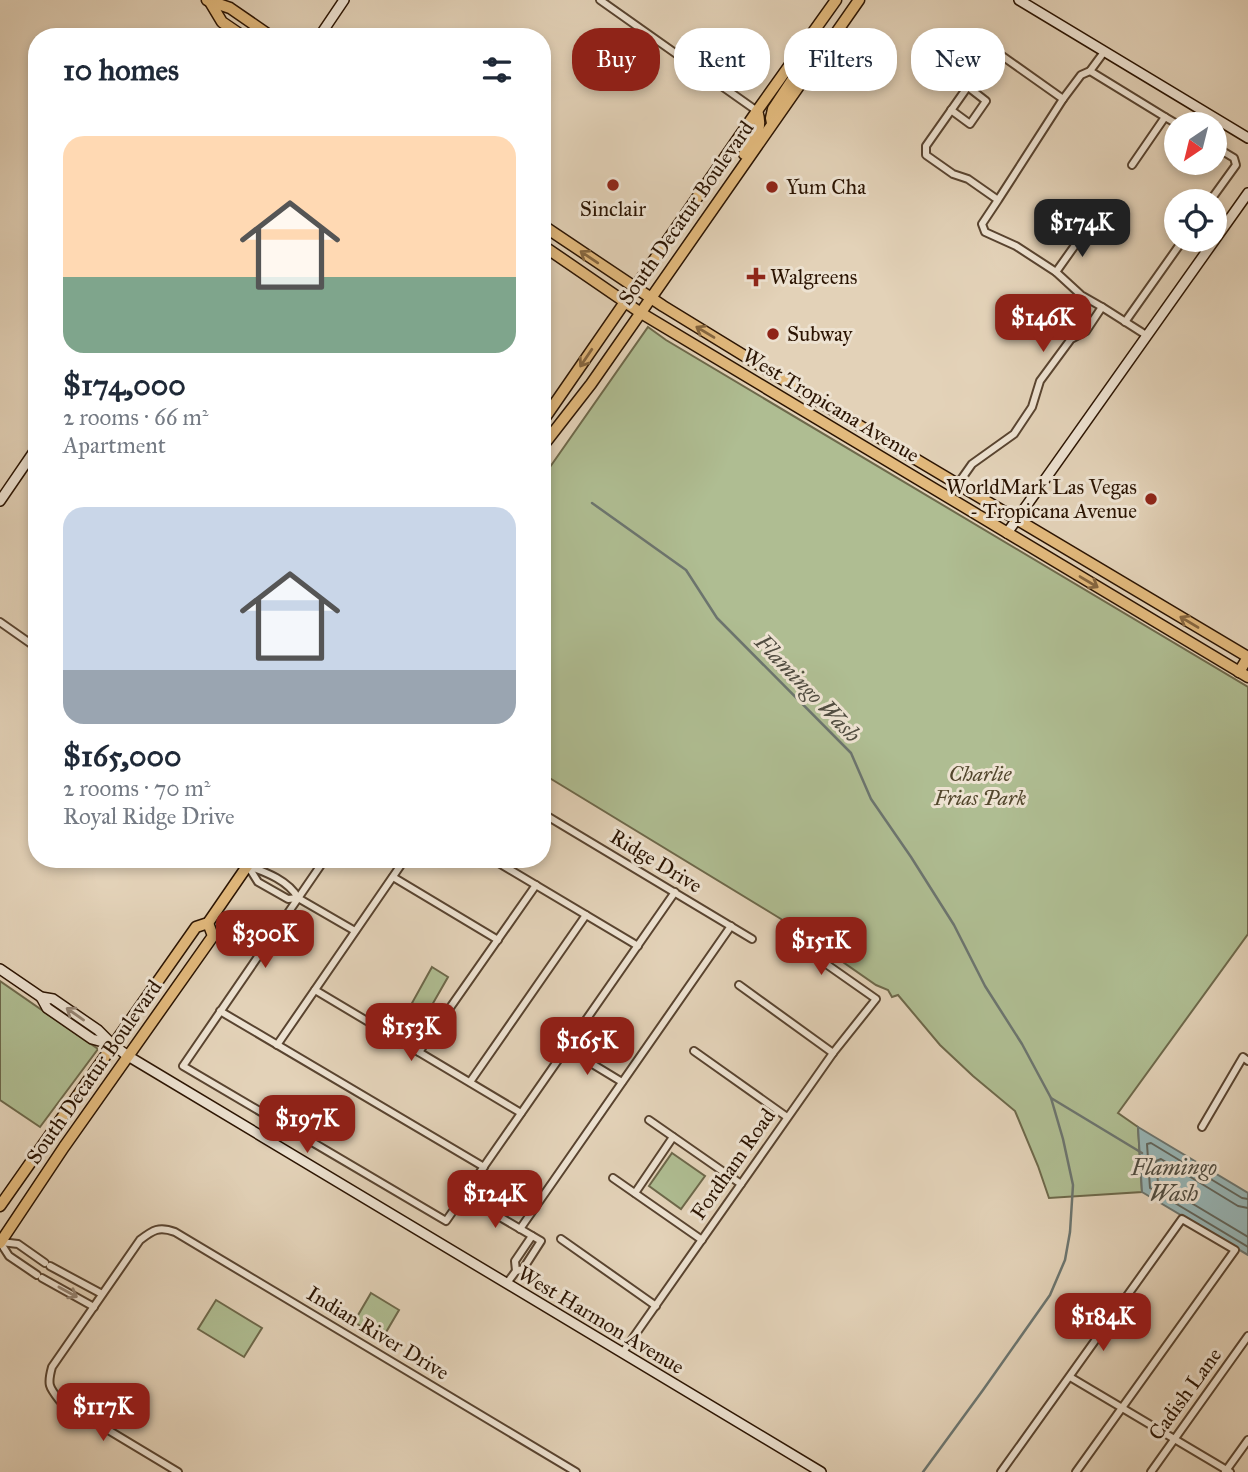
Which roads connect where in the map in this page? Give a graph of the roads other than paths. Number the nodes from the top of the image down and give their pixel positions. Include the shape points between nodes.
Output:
1 (344, 0) edge
2 (600, 0) edge
3 (836, 0) edge
4 (859, 0) edge
5 (1019, 0) edge
6 (209, 1) edge
7 (231, 28) edge
8 (259, 28) edge
9 (325, 28) edge
10 (816, 28) edge
11 (1104, 52) junction
12 (1005, 58) edge
13 (1090, 71) junction
14 (784, 73) edge
15 (785, 91) edge
16 (965, 91) edge
17 (973, 91) edge
18 (1063, 99) junction
19 (951, 110) junction
20 (757, 111) junction
21 (1164, 116) edge
22 (1164, 118) edge
23 (772, 123) junction
24 (1248, 138) edge
25 (1227, 154) edge
26 (1132, 165) dead end
27 (737, 175) junction
28 (1219, 189) edge
29 (1248, 193) edge
30 (998, 200) junction
31 (1097, 227) dead end
32 (551, 231) edge
33 (551, 251) edge
34 (1175, 252) edge
35 (1056, 272) junction
36 (635, 288) junction
37 (651, 299) junction
38 (625, 302) junction
39 (1102, 307) junction
40 (641, 313) junction
41 (1125, 322) junction
42 (1146, 335) junction
43 (551, 409) edge
44 (864, 428) junction
45 (551, 435) edge
46 (855, 442) junction
47 (28, 460) edge
48 (958, 483) junction
49 (948, 498) junction
50 (0, 501) edge
51 (1017, 519) junction
52 (1007, 533) junction
53 (1122, 581) junction
54 (1113, 597) junction
55 (0, 622) edge
56 (28, 642) edge
57 (1248, 657) edge
58 (1244, 674) edge
59 (551, 818) edge
60 (246, 868) edge
61 (252, 868) edge
62 (259, 868) edge
63 (319, 868) edge
64 (399, 868) edge
65 (507, 868) edge
66 (393, 877) junction
67 (536, 885) junction
68 (675, 892) junction
69 (298, 898) junction
70 (586, 915) junction
71 (208, 923) junction
72 (731, 926) junction
73 (355, 931) junction
74 (782, 933) dead end
75 (752, 939) dead end
76 (498, 940) junction
77 (638, 946) junction
78 (0, 969) edge
79 (739, 985) dead end
80 (315, 990) junction
81 (220, 1011) junction
82 (113, 1045) junction
83 (277, 1045) junction
84 (566, 1048) junction
85 (694, 1051) dead end
86 (419, 1052) junction
87 (833, 1052) junction
88 (128, 1056) junction
89 (1248, 1061) edge
90 (470, 1082) junction
91 (622, 1082) junction
92 (521, 1113) junction
93 (787, 1117) junction
94 (649, 1120) dead end
95 (1202, 1127) dead end
96 (673, 1137) junction
97 (484, 1167) junction
98 (613, 1178) dead end
99 (741, 1184) junction
100 (635, 1194) junction
101 (464, 1196) junction
102 (0, 1206) edge
103 (520, 1229) junction
104 (532, 1236) junction
105 (561, 1239) dead end
106 (702, 1240) junction
107 (0, 1242) edge
108 (516, 1271) junction
109 (507, 1283) junction
110 (102, 1294) junction
111 (656, 1306) junction
112 (94, 1307) junction
113 (1248, 1336) edge
114 (623, 1352) junction
115 (1070, 1377) junction
116 (1122, 1408) junction
117 (1175, 1438) junction
118 (1248, 1440) edge
119 (1227, 1471) edge
120 (178, 1472) edge
121 (576, 1472) edge
122 (821, 1472) edge
123 (1001, 1472) edge
124 (1076, 1472) edge
125 (1151, 1472) edge

1 - 9 main road
2 - 20 street
3 - 10 main road, South Decatur Boulevard
4 - 23 main road, South Decatur Boulevard
5 - 11 main road
6 - 7 main road
6 - 8 main road via 230,8
11 - 13 street
11 - 24 main road
12 - 18 street
13 - 18 street via 1081,75
13 - 21 street
14 - 20 main road, South Decatur Boulevard
15 - 23 main road via 773,109
16 - 19 street
17 - 19 street via 986,101 970,124
18 - 30 street
19 - 30 street via 926,146 926,155
20 - 27 main road via 758,132 739,161
20 - 36 main road, South Decatur Boulevard
22 - 26 street
23 - 27 main road, South Decatur Boulevard
25 - 28 street via 1236,165
27 - 37 main road, South Decatur Boulevard
29 - 42 main road
30 - 35 street via 982,225 985,232
31 - 35 street via 1088,227
36 -> 32 main road, West Tropicana Avenue
33 - 38 main road, West Tropicana Avenue
34 - 41 street
35 - 39 street
36 - 37 main road, West Tropicana Avenue
36 - 38 main road, South Decatur Boulevard
37 - 40 main road, South Decatur Boulevard
44 -> 37 main road, West Tropicana Avenue
38 - 40 main road, West Tropicana Avenue
38 -> 43 main road, South Decatur Boulevard
39 - 41 street
39 - 48 street via 1040,381 1032,407 1014,434 972,464
40 - 45 main road, South Decatur Boulevard
40 - 46 main road, West Tropicana Avenue
41 - 42 street
42 - 51 main road
44 - 46 main road
44 - 48 main road, West Tropicana Avenue
46 - 49 main road, West Tropicana Avenue
47 - 50 main road
48 - 49 street
48 - 51 main road, West Tropicana Avenue
49 - 52 main road, West Tropicana Avenue
51 - 52 main road
51 - 53 main road, West Tropicana Avenue
52 -> 54 main road, West Tropicana Avenue
53 - 54 main road
57 -> 53 main road, West Tropicana Avenue
54 - 58 main road, West Tropicana Avenue
55 - 56 street
57 - 58 main road
59 - 68 street, Ridge Drive
60 - 71 main road, South Decatur Boulevard
61 - 69 street via 258,882 288,899
62 - 69 street via 293,889
63 - 69 street
64 - 66 street
65 - 67 street
66 - 73 street
66 - 76 street
67 - 70 street
67 - 76 street
68 - 72 street, Ridge Drive
68 - 77 street
69 - 73 street
69 - 81 street
70 - 77 street
70 - 90 street
71 - 82 main road, South Decatur Boulevard via 196,928
71 - 88 main road, South Decatur Boulevard via 213,936
72 - 75 street, Ridge Drive
72 - 91 street
73 - 80 street
74 - 87 street, Fordham Road via 876,999
76 - 86 street
77 - 84 street
78 - 82 main road, West Harmon Avenue via 41,997 53,999
79 - 87 street
80 - 83 street
80 - 86 street
81 - 83 street
81 - 101 street via 183,1066 446,1221
82 - 88 main road, West Harmon Avenue
82 - 102 main road, South Decatur Boulevard
83 - 97 street
84 - 91 street
84 - 92 street
85 - 93 street
86 - 90 street
87 - 93 street, Fordham Road
88 - 107 main road, South Decatur Boulevard
88 - 109 main road, West Harmon Avenue
89 - 95 street via 1243,1057
90 - 92 street
91 - 103 street
92 - 97 street
93 - 99 street, Fordham Road
94 - 96 street
96 - 99 street
96 - 100 street
97 - 101 street
98 - 100 street
99 - 106 street, Fordham Road
100 - 106 street
101 - 103 street
103 - 104 street
104 - 108 street via 515,1261
104 - 108 street via 541,1241 523,1269
105 - 111 street
106 - 111 street, Fordham Road
107 - 110 street via 18,1244
107 -> 112 street via 9,1256
108 - 109 street
109 - 114 main road, West Harmon Avenue
110 - 112 street
110 - 121 street, Indian River Drive via 140,1240 151,1231 175,1232
111 - 114 street, Fordham Road
112 - 120 street via 52,1367 50,1389 60,1401
113 - 117 street, Cadish Lane
114 - 122 main road, West Harmon Avenue
115 - 116 street
115 - 116 street via 1182,1219 1235,1250
115 - 123 street
116 - 117 street
116 - 124 street
117 - 119 street
117 - 125 street, Cadish Lane
118 - 119 street

